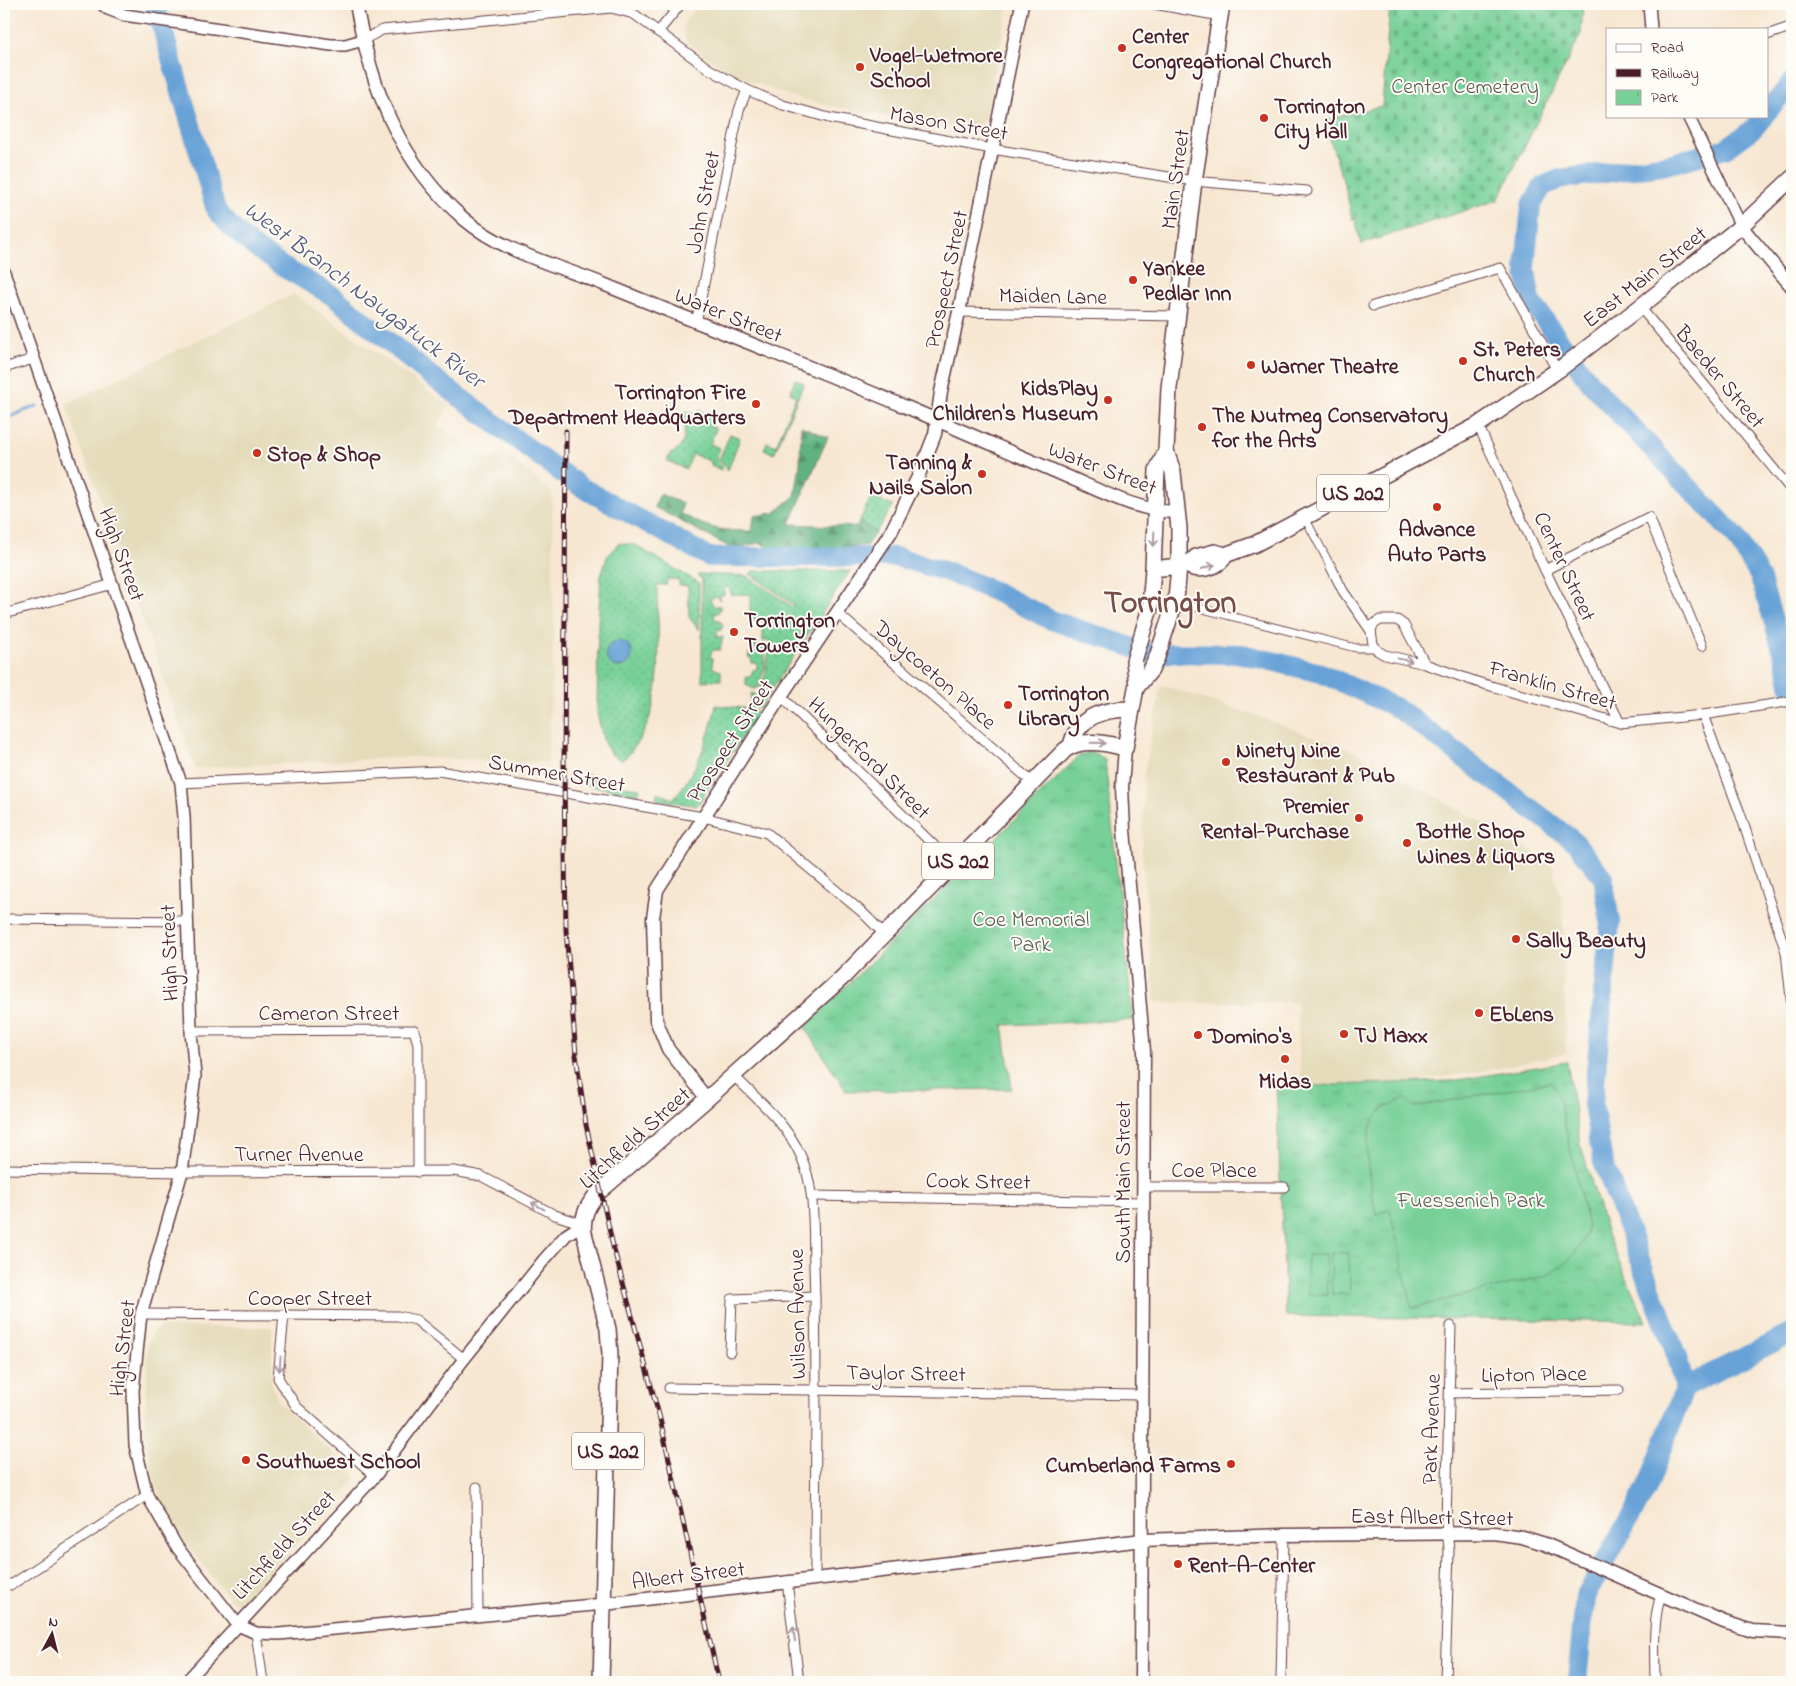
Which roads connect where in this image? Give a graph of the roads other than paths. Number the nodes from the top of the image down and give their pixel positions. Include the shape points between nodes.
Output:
1 (102, 4) edge
2 (356, 4) edge
3 (681, 4) edge
4 (1022, 4) edge
5 (1154, 4) edge
6 (1649, 4) edge
7 (1221, 10) edge
8 (1651, 28) edge
9 (1787, 28) dead end
10 (658, 32) junction
11 (1768, 35) edge
12 (362, 40) junction
13 (747, 90) junction
14 (1689, 118) edge
15 (992, 150) junction
16 (1792, 178) edge
17 (1194, 181) junction
18 (1308, 191) dead end
19 (1741, 226) junction
20 (4, 272) edge
21 (1792, 287) edge
22 (1373, 306) dead end
23 (1640, 307) junction
24 (959, 312) junction
25 (1176, 316) junction
26 (696, 322) junction
27 (33, 359) junction
28 (4, 368) edge
29 (1559, 369) junction
30 (937, 421) junction
31 (1478, 425) junction
32 (1166, 452) junction
33 (1792, 492) edge
34 (1155, 510) junction
35 (1177, 512) junction
36 (1305, 518) junction
37 (1330, 566) joint
38 (1153, 569) junction
39 (1545, 570) junction
40 (1182, 571) junction
41 (113, 584) junction
42 (1174, 606) junction
43 (837, 613) junction
44 (4, 614) edge
45 (1370, 631) junction
46 (1141, 637) joint
47 (1164, 637) joint
48 (1702, 646) dead end
49 (1376, 648) junction
50 (1425, 664) junction
51 (1137, 685) junction
52 (781, 696) junction
53 (1792, 701) edge
54 (1131, 709) junction
55 (1703, 715) junction
56 (1620, 723) junction
57 (1071, 746) junction
58 (1125, 748) junction
59 (1032, 782) junction
60 (181, 783) junction
61 (703, 817) junction
62 (954, 865) junction
63 (4, 919) edge
64 (187, 921) junction
65 (885, 935) junction
66 (1792, 1008) edge
67 (191, 1032) junction
68 (734, 1076) junction
69 (707, 1099) junction
70 (4, 1169) edge
71 (182, 1172) junction
72 (418, 1172) junction
73 (1144, 1187) junction
74 (1284, 1187) dead end
75 (812, 1196) junction
76 (1144, 1202) junction
77 (583, 1224) junction
78 (816, 1296) junction
79 (141, 1314) junction
80 (284, 1315) junction
81 (1451, 1326) dead end
82 (730, 1352) dead end
83 (464, 1359) junction
84 (669, 1388) dead end
85 (816, 1388) junction
86 (1619, 1390) dead end
87 (1450, 1392) junction
88 (1142, 1395) junction
89 (375, 1476) junction
90 (477, 1487) dead end
91 (147, 1495) junction
92 (1447, 1533) junction
93 (1284, 1535) junction
94 (1143, 1540) junction
95 (815, 1578) junction
96 (787, 1581) junction
97 (4, 1582) edge
98 (1661, 1595) junction
99 (604, 1604) junction
100 (478, 1616) junction
101 (238, 1624) junction
102 (256, 1633) junction
103 (1792, 1633) edge
104 (186, 1682) edge
105 (263, 1682) edge
106 (601, 1682) edge
107 (799, 1682) edge
108 (1141, 1682) edge
109 (1281, 1682) edge
110 (1445, 1682) edge
111 (1655, 1682) edge

1 - 12 street via 124,15 331,45
2 - 12 main road, Water Street
3 - 10 street
4 - 15 main road, Prospect Street
5 - 7 street
6 - 8 street
7 - 17 main road, Main Street
9 - 11 street
10 - 12 street, Mason Street via 634,14 611,8 382,30
10 - 13 street, Mason Street via 709,69
12 - 26 main road, Water Street via 377,91 390,120 418,166 464,219 517,251
13 - 15 street, Mason Street via 783,105 829,118
13 - 26 street, John Street via 739,110
14 - 19 street
15 - 17 street, Mason Street
15 - 24 main road, Prospect Street
16 - 19 main road, East Main Street / US 202
17 - 18 street, Mason Street
17 - 25 main road, Main Street
19 - 21 main road
19 - 23 main road, East Main Street / US 202
20 - 27 street, High Street
22 - 29 street via 1500,268
23 - 29 main road, East Main Street / US 202
23 - 33 street, Baeder Street
24 - 25 street, Maiden Lane
24 - 30 main road, Prospect Street
25 - 32 main road, Main Street
26 - 30 main road, Water Street
27 - 28 street
27 - 41 street, High Street
29 - 31 main road, East Main Street / US 202
30 - 34 main road, Water Street via 1101,491
30 - 43 main road, Prospect Street via 918,477 891,532
31 - 36 main road, East Main Street / US 202
31 - 39 street, Center Street
32 - 34 main road, Main Street via 1157,470
32 - 35 main road, Main Street via 1173,468
34 - 35 main road, Water Street
34 -> 38 main road, Main Street
35 - 40 main road, Main Street
36 - 37 street
36 - 40 main road, East Main Street / US 202 via 1255,544 1225,554 1221,562 1203,569
37 - 45 street
38 - 40 main road, East Main Street / US 202
38 - 46 main road, Main Street via 1150,605
39 - 48 street via 1650,517
39 - 56 street, Center Street
40 - 42 main road, Main Street
41 - 44 street
41 - 60 street, High Street
42 - 47 main road, Main Street
42 - 49 street, Franklin Street via 1356,648
43 - 52 main road, Prospect Street
43 - 59 street, Daycoeton Place
45 - 49 street
45 - 50 street via 1380,620 1397,620 1404,625
46 - 51 main road, South Main Street via 1134,658
47 - 51 main road, South Main Street via 1155,664
49 -> 50 street, Franklin Street via 1385,655
50 - 56 street, Franklin Street
51 - 54 main road, South Main Street
52 - 61 main road, Prospect Street
52 - 62 street, Hungerford Street
53 - 55 street, Franklin Street
54 - 57 main road, Litchfield Street / US 202 via 1107,711 1085,721 1076,728
54 - 58 main road, South Main Street
55 - 56 street, Franklin Street
55 - 66 street via 1740,813 1786,952
57 -> 58 main road via 1100,743
57 - 59 main road, Litchfield Street / US 202
58 - 73 main road, South Main Street via 1122,787 1124,830 1144,1051
59 - 62 main road, Litchfield Street / US 202
60 - 61 street, Summer Street via 439,771
60 - 64 street, High Street
61 - 65 street, Summer Street via 767,833
61 - 69 main road, Prospect Street via 657,890 653,918 656,1020 668,1048
62 - 65 main road, Litchfield Street / US 202
63 - 64 street
64 - 67 street, High Street
65 - 68 main road, Litchfield Street / US 202 via 844,977
67 - 71 street, High Street via 195,1076
67 - 72 street, Cameron Street via 414,1030 418,1044
68 - 69 main road, Litchfield Street / US 202
68 - 75 street, Wilson Avenue via 774,1116 800,1152
69 - 77 main road, Litchfield Street / US 202 via 600,1191 590,1204
70 - 71 street, Turner Avenue
71 - 72 street, Turner Avenue
71 - 79 street, High Street
77 -> 72 street, Turner Avenue via 555,1215 481,1176 454,1171
73 - 74 street, Coe Place
73 - 76 main road, South Main Street
75 - 76 street, Cook Street
75 - 78 street, Wilson Avenue
76 - 88 main road, South Main Street
77 - 83 street, Litchfield Street via 557,1244
77 - 99 main road, US 202 via 608,1329 610,1354
78 - 82 street via 732,1299
78 - 85 street, Wilson Avenue
79 - 80 street, Cooper Street
79 - 91 street, High Street via 133,1391 135,1445
80 - 83 street, Cooper Street via 398,1316 416,1320
80 -> 89 street via 278,1378 296,1406
81 - 87 street, Park Avenue
83 - 89 street, Litchfield Street
84 - 85 street, Taylor Street
85 - 88 street, Taylor Street
85 - 95 street, Wilson Avenue
86 - 87 street, Lipton Place
87 - 92 street, Park Avenue
88 - 94 main road, South Main Street
89 - 101 street, Litchfield Street
90 - 100 street
91 - 97 street via 11,1585
91 - 101 street, High Street via 177,1547
92 - 93 main road, East Albert Street
92 - 98 main road, East Albert Street via 1512,1535 1545,1544
92 - 110 street, Park Avenue
93 - 94 main road, East Albert Street
93 - 109 street
94 - 95 main road, Albert Street
94 - 108 main road, South Main Street
95 - 96 main road, Albert Street
96 - 99 main road, Albert Street
107 -> 96 street
98 - 103 main road, East Albert Street via 1754,1631
98 - 111 street via 1657,1607
99 - 100 street, Albert Street
99 - 106 main road, US 202
100 - 102 street, Albert Street via 279,1634
101 - 102 street, Albert Street
101 - 104 street, Litchfield Street
102 - 105 street

